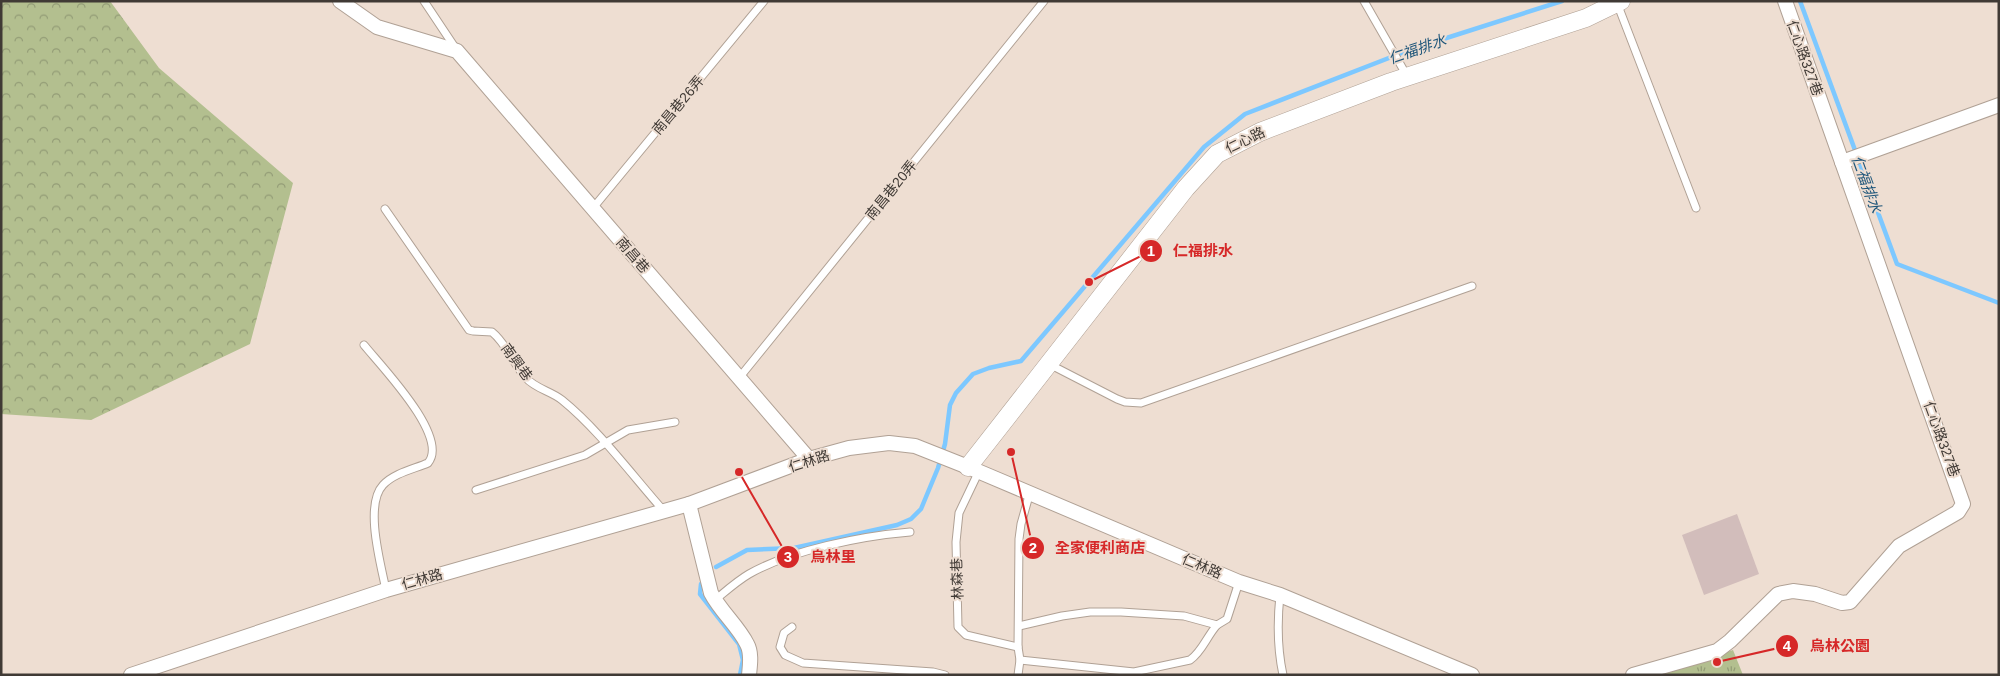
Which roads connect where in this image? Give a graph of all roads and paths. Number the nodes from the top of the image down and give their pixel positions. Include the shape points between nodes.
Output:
1 (340, 1) edge
2 (424, 1) edge
3 (764, 1) edge
4 (1044, 1) edge
5 (1364, 1) edge
6 (1785, 1) edge
7 (1619, 2) edge
8 (457, 51) junction
9 (1407, 76) junction
10 (1999, 105) edge
11 (1852, 159) junction
12 (592, 208) junction
13 (1696, 208) dead end
14 (385, 209) dead end
15 (1472, 286) dead end
16 (364, 345) dead end
17 (1048, 363) junction
18 (739, 378) junction
19 (675, 422) dead end
20 (604, 444) junction
21 (809, 460) junction
22 (966, 466) junction
23 (476, 490) dead end
24 (1030, 492) junction
25 (689, 504) junction
26 (663, 510) junction
27 (910, 532) dead end
28 (1239, 582) junction
29 (386, 590) junction
30 (1280, 595) junction
31 (715, 600) junction
32 (1217, 625) junction
33 (1019, 626) junction
34 (792, 627) dead end
35 (1018, 647) junction
36 (1020, 660) junction
37 (130, 675) edge
38 (749, 675) edge
39 (945, 675) edge
40 (1018, 675) edge
41 (1283, 675) edge
42 (1472, 675) edge
43 (1633, 675) edge

1 - 8 street via 377,27
2 - 8 lane, 南昌巷
3 - 12 lane, 南昌巷26弄
4 - 18 lane, 南昌巷20弄
5 - 9 lane
6 - 11 street, 仁心路327巷
7 - 9 street, 仁心路 via 1586,18
7 - 13 lane
8 - 12 street, 南昌巷
9 - 17 street, 仁心路 via 1260,132 1217,154 1186,188
10 - 11 street
11 - 43 street, 仁心路327巷 via 1963,504 1958,512 1899,546 1850,602 1793,591 1778,594 1717,650
12 - 18 street, 南昌巷
14 - 20 lane, 南興巷 via 469,330 492,332 499,337 525,378 560,398
15 - 17 lane via 1142,403 1117,399
16 - 29 lane via 418,412 434,449 428,463 395,476 382,485 378,494 374,517
17 - 22 street, 仁心路
18 - 21 street, 南昌巷
19 - 20 lane via 628,430
20 - 23 lane via 585,455
20 - 26 lane, 南興巷
21 - 22 street, 仁林路 via 849,448 889,443 914,446
21 - 25 street, 仁林路
22 - 24 street, 仁林路
22 - 35 lane, 林森巷 via 956,542 958,627 966,635
24 - 28 street, 仁林路
24 - 33 lane via 1019,539
25 - 26 street, 仁林路
25 - 31 street
26 - 29 street, 仁林路
27 - 31 lane via 846,541 792,556 749,574
28 - 30 street, 仁林路
28 - 32 lane via 1227,619
29 - 37 street, 仁林路
30 - 41 lane via 1276,624
30 - 42 street, 仁林路
31 - 38 street via 748,644
32 - 33 lane via 1184,616 1090,612
32 - 36 lane via 1190,660 1134,672
33 - 35 lane
34 - 39 lane via 784,633 780,647 785,655 804,662
35 - 36 lane
36 - 40 lane

